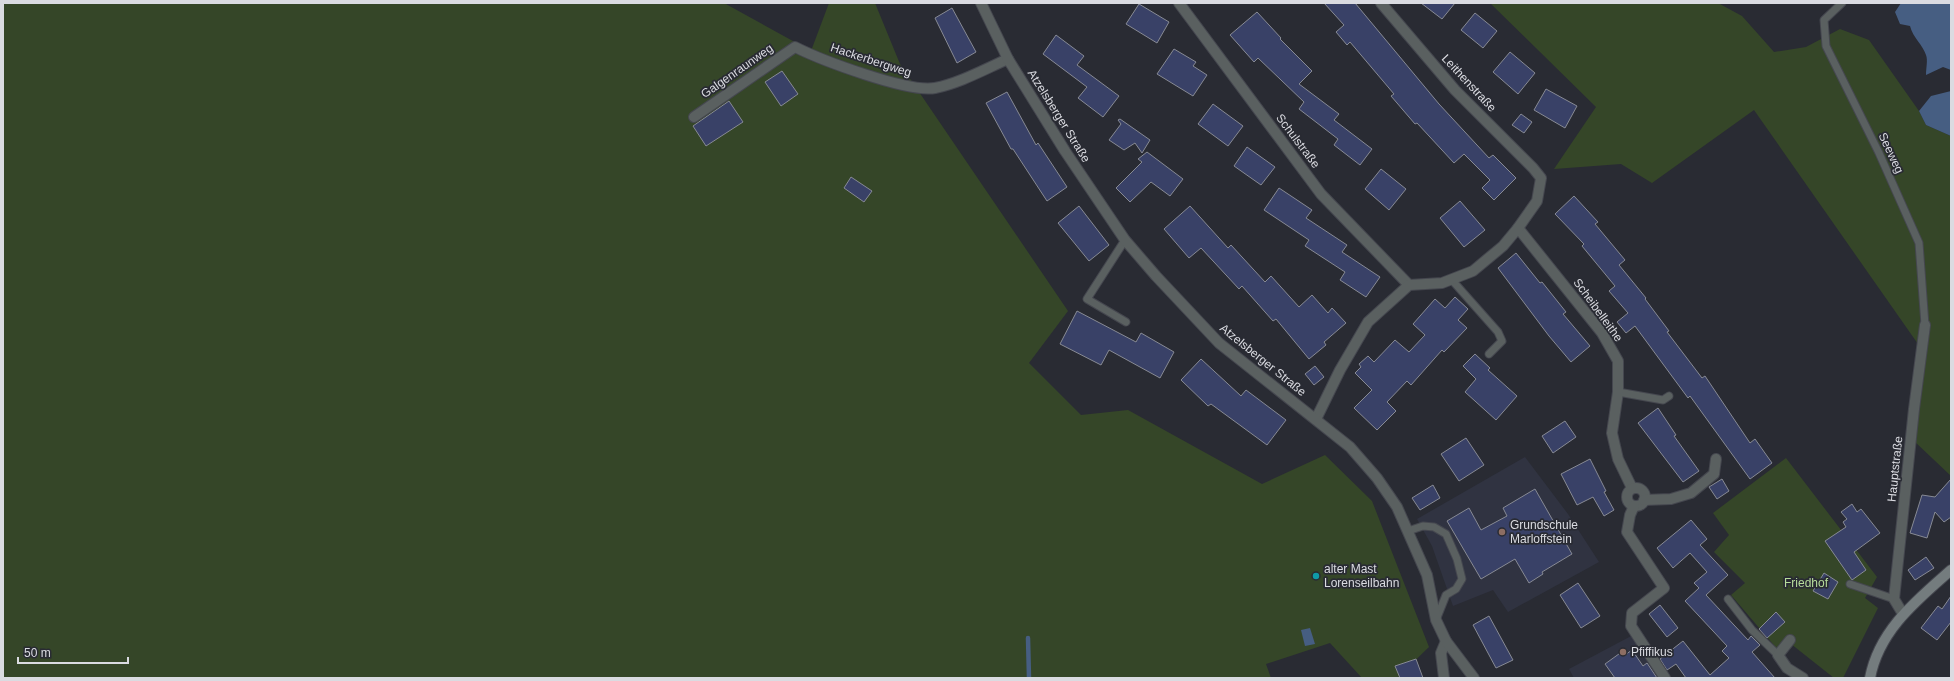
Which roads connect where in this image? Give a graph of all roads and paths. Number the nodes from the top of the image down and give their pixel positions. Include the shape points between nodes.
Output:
1 (981, 3) edge
2 (1179, 3) edge
3 (1381, 3) edge
4 (1842, 3) edge
5 (795, 47) joint
6 (1008, 59) junction
7 (694, 117) dead end
8 (1518, 228) junction
9 (1125, 240) junction
10 (1451, 279) junction
11 (1409, 285) junction
12 (1126, 322) dead end
13 (1925, 325) joint
14 (1489, 354) dead end
15 (1618, 392) junction
16 (1669, 396) dead end
17 (1316, 420) junction
18 (1716, 458) dead end
19 (1632, 488) junction
20 (1644, 500) junction
21 (1634, 506) junction
22 (1408, 531) junction
23 (1951, 570) edge
24 (1850, 584) dead end
25 (1728, 599) dead end
26 (1894, 599) junction
27 (1903, 614) junction
28 (1436, 620) junction
29 (1790, 640) dead end
30 (1446, 641) junction
31 (1778, 655) junction
32 (1444, 678) edge
33 (1474, 678) edge
34 (1665, 678) edge
35 (1803, 678) edge
36 (1870, 678) edge

1 - 6 street, Atzelsberger Straße
2 - 11 street, Schulstraße via 1321,194
3 - 8 street, Leithenstraße via 1455,90 1541,178 1537,201
4 - 13 lane, Seeweg via 1824,20 1826,46 1920,242
5 - 6 street, Hackerbergweg via 871,76 924,89 952,83
5 - 7 street, Galgenraunweg
6 - 9 street, Atzelsberger Straße via 1065,151
8 - 10 street via 1503,246 1473,271
8 - 15 street, Scheibelleithe via 1602,333 1618,360
9 - 12 lane via 1087,300
9 - 17 street, Atzelsberger Straße via 1219,343
10 - 11 street via 1442,283
10 - 14 lane via 1498,332 1502,341
11 - 17 street via 1368,322 1340,370
13 - 26 street, Hauptstraße
15 - 16 lane via 1663,400
15 - 19 street, Scheibelleithe via 1612,433 1618,459
17 - 22 street, Atzelsberger Straße via 1350,447 1378,478 1397,507
18 - 20 street via 1714,474 1691,493 1671,499
19 - 20 street, Scheibelleithe via 1642,490 1645,494
19 - 21 street, Scheibelleithe via 1627,498
20 - 21 street via 1640,505
21 - 34 street via 1627,532 1664,588 1632,613 1631,626
22 - 28 street, Atzelsberger Straße via 1427,575
22 - 28 lane via 1423,526 1434,527 1446,534 1457,559 1462,579 1456,589 1446,596
23 - 27 main road
24 - 26 lane
25 - 31 lane via 1752,630
26 - 27 street
27 - 36 main road via 1880,649
28 - 30 street, Atzelsberger Straße
29 - 31 street
30 - 32 street via 1441,653
30 - 33 street, Atzelsberger Straße
31 - 35 street via 1787,668

